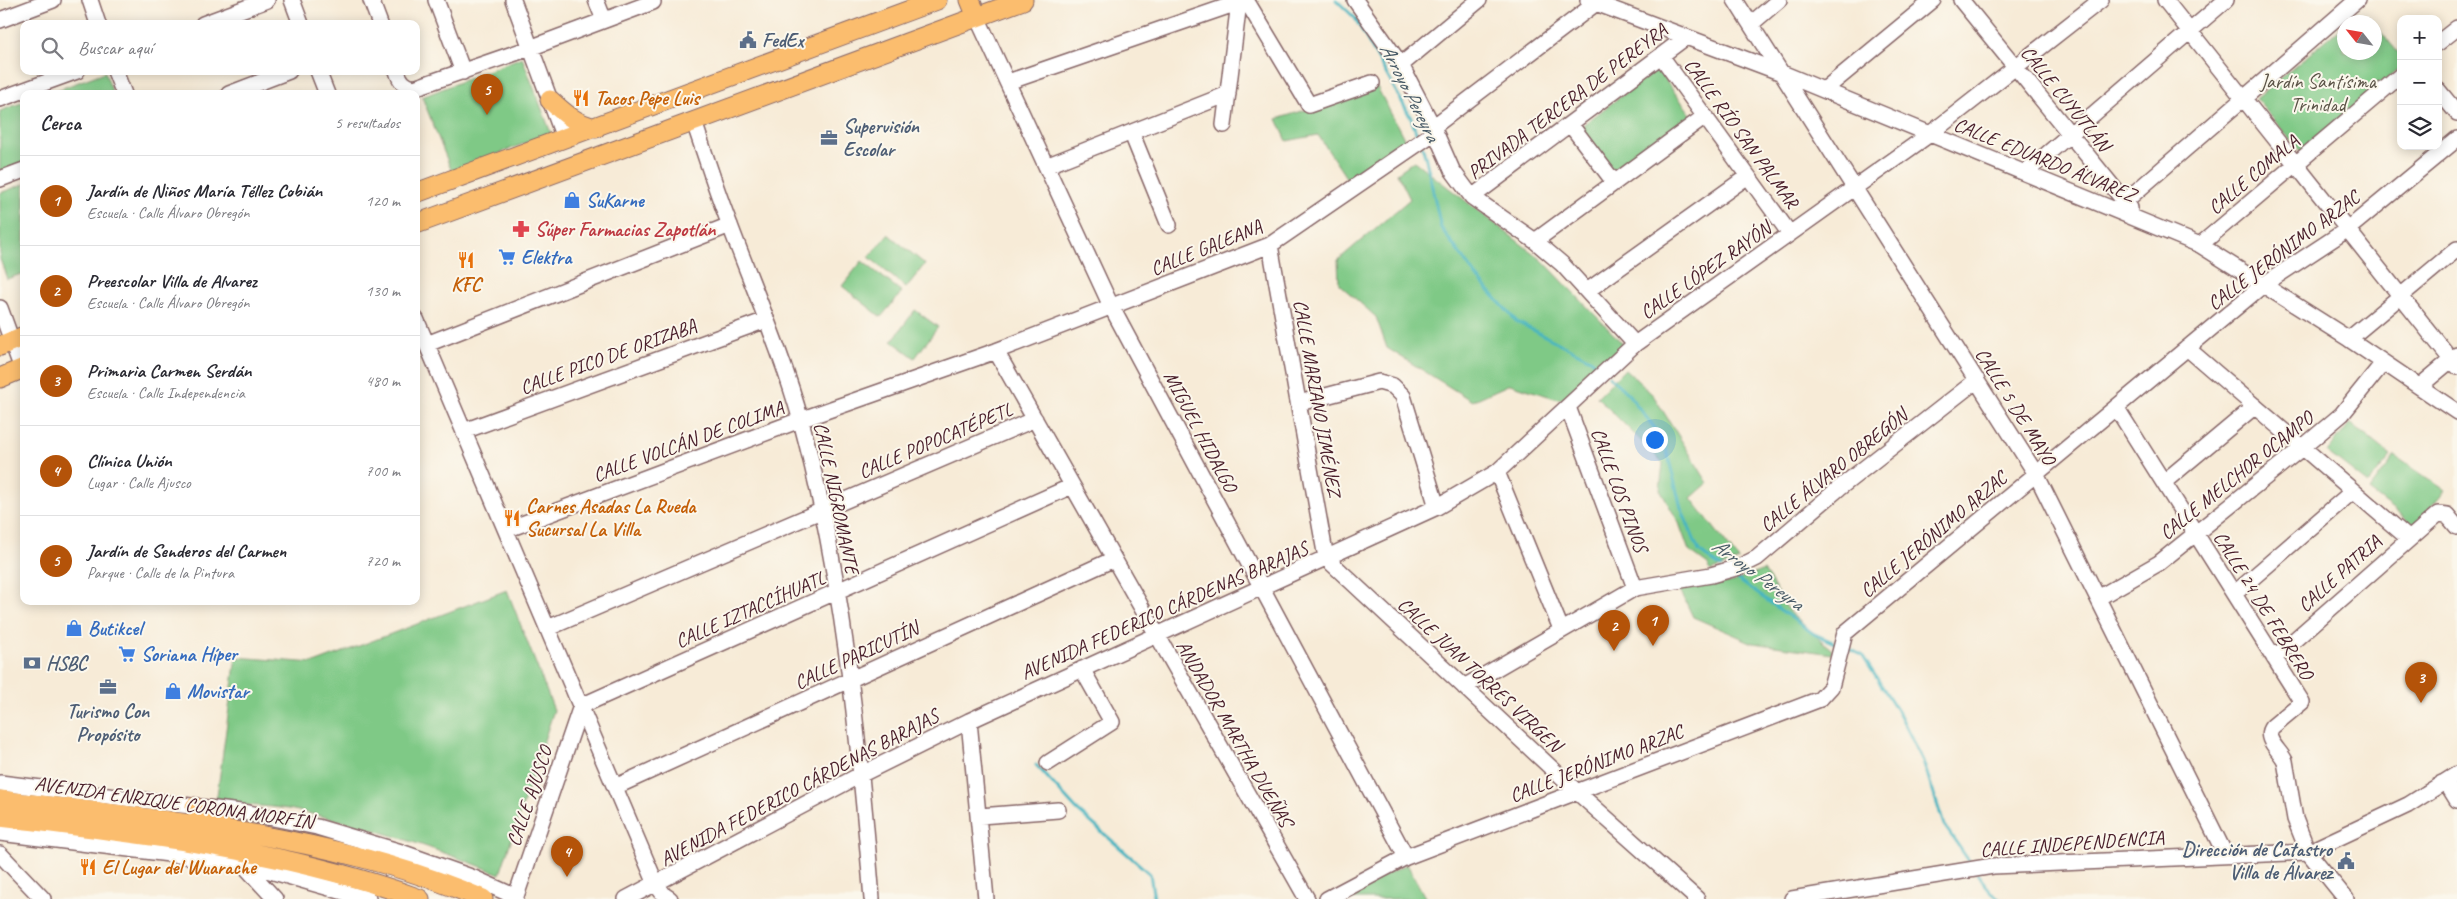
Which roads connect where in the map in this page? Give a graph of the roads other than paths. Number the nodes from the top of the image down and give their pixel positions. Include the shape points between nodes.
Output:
1 (53, 0) edge
2 (90, 0) edge
3 (266, 0) edge
4 (292, 0) edge
5 (371, 0) edge
6 (436, 0) edge
7 (513, 0) edge
8 (596, 0) edge
9 (937, 0) edge
10 (1024, 0) edge
11 (1479, 0) edge
12 (1735, 0) edge
13 (1779, 0) edge
14 (1933, 0) edge
15 (1961, 0) edge
16 (2101, 0) edge
17 (2165, 0) edge
18 (2226, 0) edge
19 (2357, 0) edge
20 (1244, 1) edge
21 (1595, 1) edge
22 (653, 2) dead end
23 (1360, 2) edge
24 (973, 8) edge
25 (0, 20) edge
26 (97, 20) edge
27 (214, 20) edge
28 (300, 20) edge
29 (378, 20) edge
30 (604, 20) junction
31 (1751, 24) junction
32 (2457, 28) edge
33 (2190, 31) junction
34 (1686, 37) junction
35 (2442, 40) edge
36 (530, 48) junction
37 (1661, 56) junction
38 (1401, 65) junction
39 (2016, 68) junction
40 (463, 72) junction
41 (1782, 73) junction
42 (66, 75) edge
43 (117, 75) edge
44 (279, 75) edge
45 (320, 75) edge
46 (398, 75) edge
47 (2397, 78) edge
48 (1008, 82) junction
49 (1372, 83) dead end
50 (704, 86) junction
51 (27, 90) edge
52 (122, 90) edge
53 (239, 90) edge
54 (325, 90) edge
55 (1824, 90) junction
56 (20, 92) edge
57 (1228, 94) junction
58 (2442, 95) edge
59 (2244, 98) junction
60 (0, 100) edge
61 (550, 100) junction
62 (717, 112) junction
63 (2457, 114) edge
64 (1704, 116) junction
65 (694, 122) junction
66 (1570, 124) junction
67 (1224, 125) dead end
68 (596, 128) junction
69 (1431, 132) junction
70 (1132, 134) junction
71 (1930, 134) junction
72 (2070, 134) junction
73 (564, 138) junction
74 (2457, 139) edge
75 (2296, 164) junction
76 (1046, 166) junction
77 (20, 172) edge
78 (2025, 173) junction
79 (1748, 176) junction
80 (0, 179) edge
81 (1614, 182) junction
82 (1855, 188) junction
83 (420, 192) edge
84 (1472, 197) junction
85 (2120, 206) junction
86 (2140, 220) joint
87 (420, 223) edge
88 (730, 225) junction
89 (1169, 225) dead end
90 (2348, 229) junction
91 (1790, 234) junction
92 (1535, 241) junction
93 (1270, 245) junction
94 (2200, 245) junction
95 (2457, 249) edge
96 (2263, 285) junction
97 (1587, 291) junction
98 (2400, 296) junction
99 (1111, 306) junction
100 (0, 308) edge
101 (766, 320) junction
102 (420, 328) edge
103 (2348, 339) junction
104 (12, 341) edge
105 (427, 344) junction
106 (1635, 344) junction
107 (2188, 348) junction
108 (996, 351) junction
109 (20, 361) edge
110 (2455, 361) edge
111 (2383, 363) junction
112 (20, 369) edge
113 (0, 378) edge
114 (1977, 380) junction
115 (2420, 386) junction
116 (1299, 403) junction
117 (2256, 406) junction
118 (1568, 407) junction
119 (2116, 407) junction
120 (2457, 412) edge
121 (800, 420) junction
122 (1035, 420) junction
123 (464, 431) junction
124 (2303, 447) junction
125 (1498, 472) junction
126 (2036, 474) junction
127 (2164, 482) junction
128 (1072, 486) junction
129 (2353, 491) junction
130 (1437, 507) junction
131 (822, 511) junction
132 (2457, 527) edge
133 (506, 530) junction
134 (2196, 534) junction
135 (2408, 538) junction
136 (1326, 558) junction
137 (1114, 559) junction
138 (1262, 588) junction
139 (1634, 588) junction
140 (837, 592) junction
141 (2234, 594) junction
142 (2098, 598) junction
143 (548, 628) junction
144 (1561, 629) junction
145 (1157, 635) junction
146 (2274, 658) junction
147 (1082, 669) junction
148 (851, 679) junction
149 (1464, 687) junction
150 (581, 706) junction
151 (969, 721) junction
152 (1048, 763) dead end
153 (862, 774) junction
154 (2457, 774) edge
155 (0, 783) edge
156 (2442, 784) junction
157 (615, 787) junction
158 (1576, 791) junction
159 (0, 800) edge
160 (2457, 800) edge
161 (195, 807) junction
162 (1058, 810) dead end
163 (980, 816) junction
164 (0, 817) edge
165 (225, 829) junction
166 (0, 833) edge
167 (228, 849) junction
168 (2308, 852) junction
169 (0, 854) edge
170 (2225, 854) junction
171 (1401, 859) junction
172 (242, 863) junction
173 (656, 884) junction
174 (516, 898) edge
175 (43, 899) edge
176 (275, 899) edge
177 (368, 899) edge
178 (420, 899) edge
179 (483, 899) edge
180 (626, 899) edge
181 (670, 899) edge
182 (872, 899) edge
183 (986, 899) edge
184 (1307, 899) edge
185 (1327, 899) edge
186 (1698, 899) edge
187 (1792, 899) edge
188 (2346, 899) edge

1 - 25 street
2 - 26 street
3 - 27 street
4 - 28 street
5 - 29 street
6 - 40 street
7 - 36 street
8 - 30 street
9 - 50 main road
10 - 24 main road
11 - 38 street
12 - 31 street, CALLE 5 DE MAYO
13 - 31 street
14 - 55 street
15 - 39 street, CALLE CUYUTLÁN
16 - 39 street, CALLE LÓPEZ RAYÓN
17 - 33 street
18 - 33 street
19 - 59 street
20 - 48 street
20 - 49 street via 1309,105
20 - 57 street
21 - 34 street, CALLE EDUARDO ÁLVAREZ
21 - 69 street, CALLE GALEANA
22 - 30 street
23 - 38 street
24 - 48 street, MIGUEL HIDALGO
24 - 62 main road
30 - 36 street
31 - 41 street, CALLE 5 DE MAYO
32 - 35 street
33 - 59 street
33 - 72 street
34 - 37 street, PRIVADA TERCERA DE PEREYRA
34 - 41 street, CALLE EDUARDO ÁLVAREZ
36 - 40 street
36 - 61 street
37 - 64 street, CALLE RÍO SAN PALMAR
37 - 66 street, PRIVADA TERCERA DE PEREYRA
38 - 69 street
39 - 71 street, CALLE LÓPEZ RAYÓN
39 - 72 street, CALLE CUYUTLÁN
40 - 46 street via 414,88 406,87
41 - 55 street, CALLE EDUARDO ÁLVAREZ
41 - 82 street, CALLE 5 DE MAYO
42 - 51 street
43 - 52 street
44 - 53 street
45 - 54 street
47 - 75 street, CALLE COMALA
48 - 76 street, MIGUEL HIDALGO
50 - 62 main road
50 - 68 main road
55 - 71 street, CALLE EDUARDO ÁLVAREZ
56 - 60 street
57 - 67 street
57 - 70 street
58 - 63 street
59 - 75 street
59 - 85 street
61 - 68 main road via 572,119
61 - 73 street
62 - 65 main road
64 - 79 street, CALLE RÍO SAN PALMAR
64 - 81 street
65 - 87 main road
65 - 88 street, CALLE NIGROMANTE
66 - 81 street
66 - 84 street, PRIVADA TERCERA DE PEREYRA
68 - 73 main road
69 - 84 street via 1452,170
69 - 93 street, CALLE GALEANA via 1405,154
70 - 76 street
70 - 89 street
71 - 78 street, CALLE EDUARDO ÁLVAREZ
71 - 82 street, CALLE LÓPEZ RAYÓN
72 - 78 street
72 - 85 street, CALLE CUYUTLÁN
73 - 83 main road
74 - 90 street, CALLE JERÓNIMO ARZAC
75 - 90 street
75 - 94 street, CALLE COMALA
76 - 99 street, MIGUEL HIDALGO
77 - 80 street
78 - 85 street, CALLE EDUARDO ÁLVAREZ
79 - 91 street, CALLE RÍO SAN PALMAR
79 - 97 street
81 - 92 street
82 - 91 street, CALLE LÓPEZ RAYÓN
82 - 114 street, CALLE 5 DE MAYO
84 - 92 street
85 - 86 street, CALLE CUYUTLÁN
86 - 94 street, CALLE EDUARDO ÁLVAREZ
88 - 101 street, CALLE NIGROMANTE
88 - 105 street
90 - 96 street, CALLE JERÓNIMO ARZAC
90 - 98 street
91 - 106 street, CALLE LÓPEZ RAYÓN
92 - 97 street
93 - 99 street, CALLE GALEANA
93 - 116 street, CALLE MARIANO JIMÉNEZ
94 - 96 street, CALLE EDUARDO ÁLVAREZ
95 - 98 street
96 - 103 street, CALLE EDUARDO ÁLVAREZ
96 - 107 street, CALLE JERÓNIMO ARZAC
97 - 106 street
98 - 103 street
98 - 110 street
99 - 108 street, CALLE GALEANA
99 - 138 street, MIGUEL HIDALGO
100 - 104 street
101 - 121 street, CALLE NIGROMANTE
101 - 123 street, CALLE PICO DE ORIZABA
102 - 105 street, AVENIDA FEDERICO CÁRDENAS BARAJAS
103 - 111 street, CALLE EDUARDO ÁLVAREZ
104 - 109 street
105 - 123 street, AVENIDA FEDERICO CÁRDENAS BARAJAS
106 - 118 street, CALLE LÓPEZ RAYÓN
107 - 117 street
107 - 119 street, CALLE JERÓNIMO ARZAC
108 - 121 street, CALLE GALEANA
108 - 122 street, ANDADOR MARTHA DUEÑAS
110 - 115 street
111 - 115 street, CALLE EDUARDO ÁLVAREZ
111 - 124 street, CALLE MELCHOR OCAMPO via 2342,414
112 - 113 main road
114 - 126 street, CALLE 5 DE MAYO
114 - 139 street, CALLE ÁLVARO OBREGÓN via 1757,558 1739,568 1711,575
115 - 120 street, CALLE EDUARDO ÁLVAREZ
116 - 130 street via 1379,382 1393,386 1403,396
116 - 136 street, CALLE MARIANO JIMÉNEZ
117 - 124 street
117 - 127 street
118 - 125 street, CALLE LÓPEZ RAYÓN
118 - 139 street, CALLE LOS PINOS
119 - 126 street, CALLE JERÓNIMO ARZAC
119 - 127 street, CALLE 24 DE FEBRERO
121 - 131 street, CALLE NIGROMANTE
121 - 133 street, CALLE VOLCÁN DE COLIMA
122 - 128 street, ANDADOR MARTHA DUEÑAS
122 - 131 street, CALLE POPOCATÉPETL
123 - 133 street, AVENIDA FEDERICO CÁRDENAS BARAJAS
124 - 129 street
124 - 134 street, CALLE MELCHOR OCAMPO
125 - 130 street, CALLE LÓPEZ RAYÓN
125 - 144 street
126 - 142 street, CALLE 5 DE MAYO
126 - 158 street, CALLE JERÓNIMO ARZAC via 1846,633 1831,687 1820,699
127 - 134 street, CALLE 24 DE FEBRERO
128 - 137 street, ANDADOR MARTHA DUEÑAS
128 - 140 street, CALLE IZTACCÍHUATL
129 - 135 street
129 - 141 street
130 - 136 street, CALLE LÓPEZ RAYÓN
131 - 140 street, CALLE NIGROMANTE
131 - 143 street, CALLE POPOCATÉPETL
132 - 135 street, CALLE PATRIA via 2442,513
133 - 143 street, AVENIDA FEDERICO CÁRDENAS BARAJAS
134 - 141 street, CALLE 24 DE FEBRERO
134 - 142 street, CALLE MELCHOR OCAMPO via 2160,563
135 - 146 street, CALLE PATRIA
136 - 138 street, AVENIDA FEDERICO CÁRDENAS BARAJAS
136 - 149 street, CALLE JUAN TORRES VIRGEN
137 - 145 street, ANDADOR MARTHA DUEÑAS
137 - 148 street, CALLE PARICUTÍN
138 - 145 street, AVENIDA FEDERICO CÁRDENAS BARAJAS
138 - 171 street, MIGUEL HIDALGO
139 - 144 street, CALLE ÁLVARO OBREGÓN
140 - 148 street, CALLE NIGROMANTE
140 - 150 street, CALLE IZTACCÍHUATL
141 - 146 street, CALLE 24 DE FEBRERO
142 - 170 street, CALLE 5 DE MAYO
143 - 150 street, AVENIDA FEDERICO CÁRDENAS BARAJAS
144 - 149 street, CALLE ÁLVARO OBREGÓN
145 - 147 street, AVENIDA FEDERICO CÁRDENAS BARAJAS
145 - 184 street, ANDADOR MARTHA DUEÑAS
146 - 168 street, CALLE 24 DE FEBRERO via 2302,702 2272,726 2268,738 2285,761 2295,819
147 - 151 street, AVENIDA FEDERICO CÁRDENAS BARAJAS
147 - 152 street via 1112,722
148 - 153 street, CALLE NIGROMANTE
148 - 157 street, CALLE PARICUTÍN
149 - 158 street, CALLE JUAN TORRES VIRGEN
150 - 157 street, AVENIDA FEDERICO CÁRDENAS BARAJAS
150 - 174 street, CALLE AJUSCO
151 - 153 street, AVENIDA FEDERICO CÁRDENAS BARAJAS
151 - 163 street
153 - 173 street, AVENIDA FEDERICO CÁRDENAS BARAJAS
153 - 182 street, CALLE NIGROMANTE
154 - 156 street, CALLE INDEPENDENCIA
155 - 161 street
156 - 160 street via 2449,787
156 - 168 street, CALLE INDEPENDENCIA via 2408,805
157 - 173 street, AVENIDA FEDERICO CÁRDENAS BARAJAS
158 - 171 street, CALLE JERÓNIMO ARZAC
158 - 186 street, CALLE JUAN TORRES VIRGEN
159 - 165 main road, AVENIDA ENRIQUE CORONA MORFÍN
161 - 165 main road
161 - 174 street via 249,813 317,827 474,878
162 - 163 street
163 - 183 street
164 - 167 main road, AVENIDA ENRIQUE CORONA MORFÍN
165 - 179 main road, AVENIDA ENRIQUE CORONA MORFÍN via 327,848
166 - 172 street
167 - 172 street
167 - 178 main road, AVENIDA ENRIQUE CORONA MORFÍN via 356,878
168 - 170 street, CALLE INDEPENDENCIA
168 - 188 street
169 - 175 street
170 - 187 street, CALLE INDEPENDENCIA via 1993,866
171 - 185 street, CALLE JERÓNIMO ARZAC
172 - 176 street
172 - 177 street
173 - 180 street
173 - 181 street

